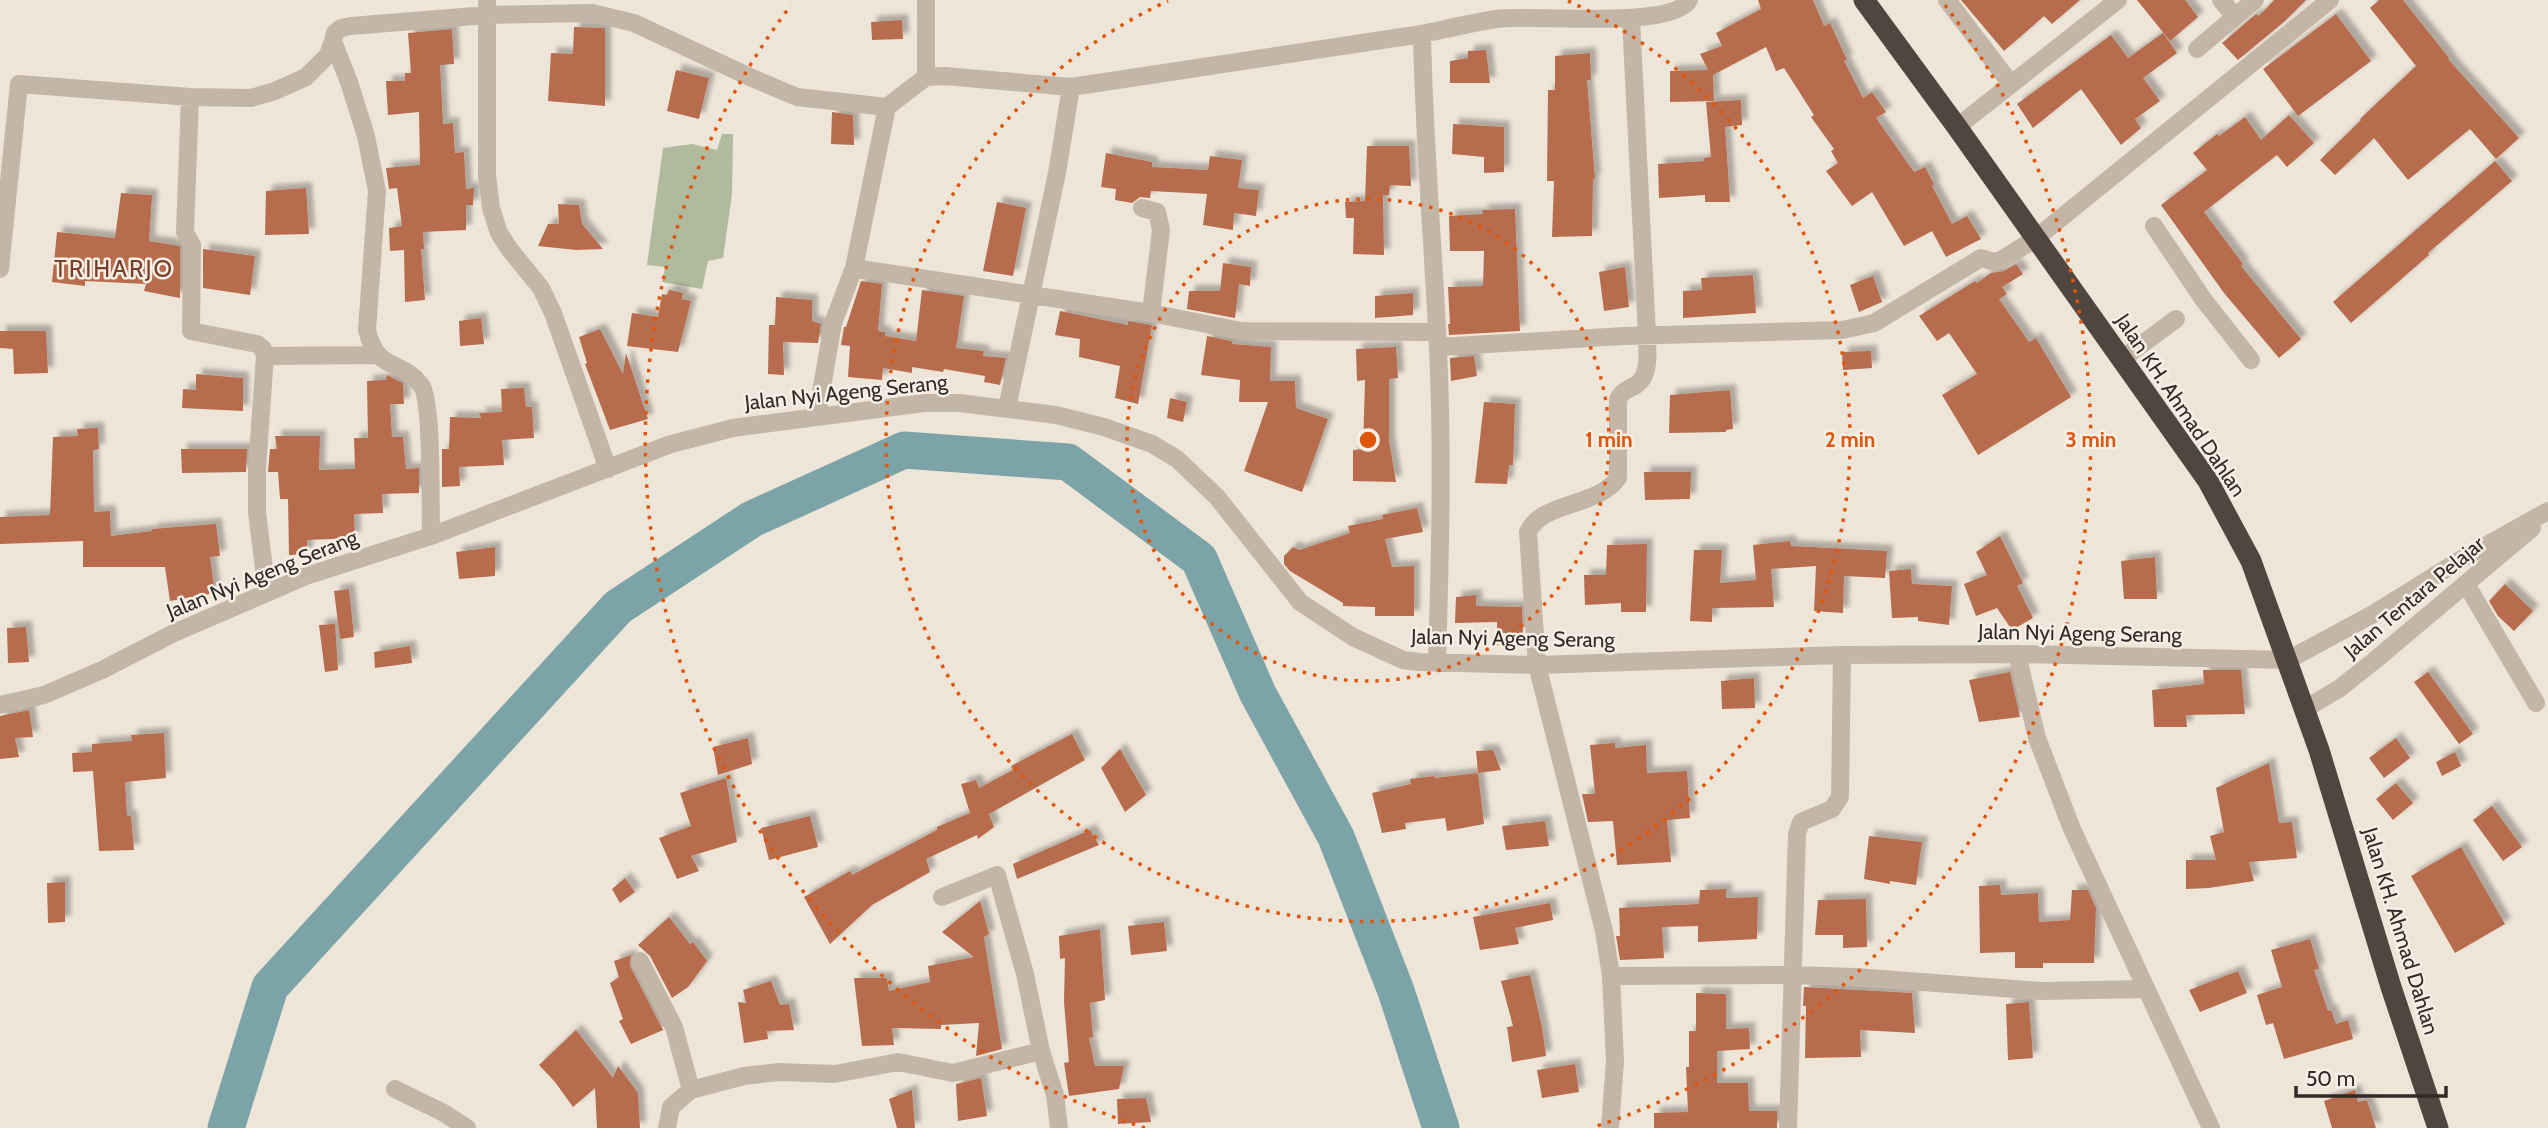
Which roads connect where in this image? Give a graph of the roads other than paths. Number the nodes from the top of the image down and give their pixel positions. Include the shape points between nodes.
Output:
1 (926, 0) edge
2 (1689, 0) edge
3 (1864, 0) edge
4 (1947, 0) edge
5 (2118, 0) edge
6 (2221, 0) edge
7 (2255, 0) edge
8 (2330, 0) edge
9 (487, 7) edge
10 (2235, 17) junction
11 (1632, 19) junction
12 (1422, 34) junction
13 (333, 41) junction
14 (2197, 49) dead end
15 (926, 77) junction
16 (2011, 84) junction
17 (1071, 87) junction
18 (190, 97) junction
19 (887, 107) junction
20 (1957, 127) junction
21 (1142, 208) dead end
22 (2154, 226) dead end
23 (2035, 239) junction
24 (854, 268) junction
25 (0, 269) edge
26 (1032, 294) junction
27 (2203, 299) junction
28 (1151, 313) junction
29 (1647, 335) junction
30 (1437, 340) junction
31 (376, 355) junction
32 (265, 356) junction
33 (2122, 359) junction
34 (2252, 360) dead end
35 (1007, 408) junction
36 (817, 416) junction
37 (608, 469) junction
38 (2548, 512) edge
39 (431, 536) junction
40 (2466, 584) junction
41 (267, 593) junction
42 (2017, 654) junction
43 (1842, 655) junction
44 (2288, 660) junction
45 (1437, 663) junction
46 (1537, 665) junction
47 (2536, 703) dead end
48 (0, 705) edge
49 (2305, 709) junction
50 (942, 897) dead end
51 (639, 961) dead end
52 (1793, 975) junction
53 (1611, 976) junction
54 (2145, 989) junction
55 (1041, 1051) junction
56 (395, 1088) dead end
57 (691, 1090) junction
58 (467, 1128) edge
59 (667, 1128) edge
60 (1059, 1128) edge
61 (1610, 1128) edge
62 (1788, 1128) edge
63 (2211, 1128) edge
64 (2438, 1128) edge

1 - 15 street
2 - 11 street via 1683,7
3 - 20 highway, Jalan KH. Ahmad Dahlan
4 - 16 street
5 - 16 street
6 - 10 street
7 - 10 street
8 - 23 street
9 - 13 street via 341,28
9 - 19 street via 592,13 634,23 797,97
9 - 37 street via 491,208 499,233 541,288
10 - 14 street
11 - 12 street via 1497,19
11 - 29 street
12 - 17 street
12 - 30 street
13 - 18 street via 318,67 275,91 251,98
13 - 31 street via 366,136 377,191 367,330
15 - 17 street
15 - 19 street
16 - 20 street
17 - 26 street
18 - 25 street via 19,85
18 - 32 street via 185,232 192,245 191,331 257,344
19 - 24 street
20 - 23 highway, Jalan KH. Ahmad Dahlan
21 - 28 street via 1157,212 1161,230
22 - 27 street
23 - 29 street via 2001,260 1981,258 1874,323 1858,328
23 - 33 highway, Jalan KH. Ahmad Dahlan
24 - 26 street
24 - 36 street via 833,323
26 - 28 street
26 - 35 street
27 - 33 street
27 - 34 street
28 - 30 street via 1241,331
29 - 30 street
29 - 46 street via 1644,375 1618,399 1618,478 1598,495 1536,519 1528,532
30 - 45 street via 1441,523
31 - 32 street
31 - 39 street via 423,387
32 - 41 street via 257,512
33 - 44 highway, Jalan KH. Ahmad Dahlan via 2214,493 2251,561
35 - 36 street, Jalan Nyi Ageng Serang via 924,403
35 - 45 street, Jalan Nyi Ageng Serang via 1056,415 1152,443 1177,459 1217,497 1300,601 1385,653
36 - 37 street, Jalan Nyi Ageng Serang via 733,428 671,444
37 - 39 street, Jalan Nyi Ageng Serang
38 - 40 street, Jalan Tentara Pelajar
38 - 44 street, Jalan Tentara Pelajar
39 - 41 street, Jalan Nyi Ageng Serang
40 - 47 street
40 - 49 street, Jalan Tentara Pelajar via 2340,688
41 - 48 street, Jalan Nyi Ageng Serang via 55,690
42 - 43 street, Jalan Nyi Ageng Serang
42 - 44 street, Jalan Nyi Ageng Serang
42 - 54 street via 2037,738
43 - 46 street, Jalan Nyi Ageng Serang
43 - 52 street via 1840,797 1832,809 1801,822 1797,834
44 - 49 highway, Jalan KH. Ahmad Dahlan
45 - 46 street, Jalan Nyi Ageng Serang
46 - 53 street via 1604,931
49 - 64 highway, Jalan KH. Ahmad Dahlan
50 - 55 street via 997,875
51 - 57 street via 674,1027
52 - 53 street
52 - 54 street via 2041,991
52 - 62 street
53 - 61 street via 1615,1061
54 - 63 street
55 - 57 street via 953,1073 898,1062 835,1074 744,1076
55 - 60 street
56 - 58 street
57 - 59 street via 671,1107

